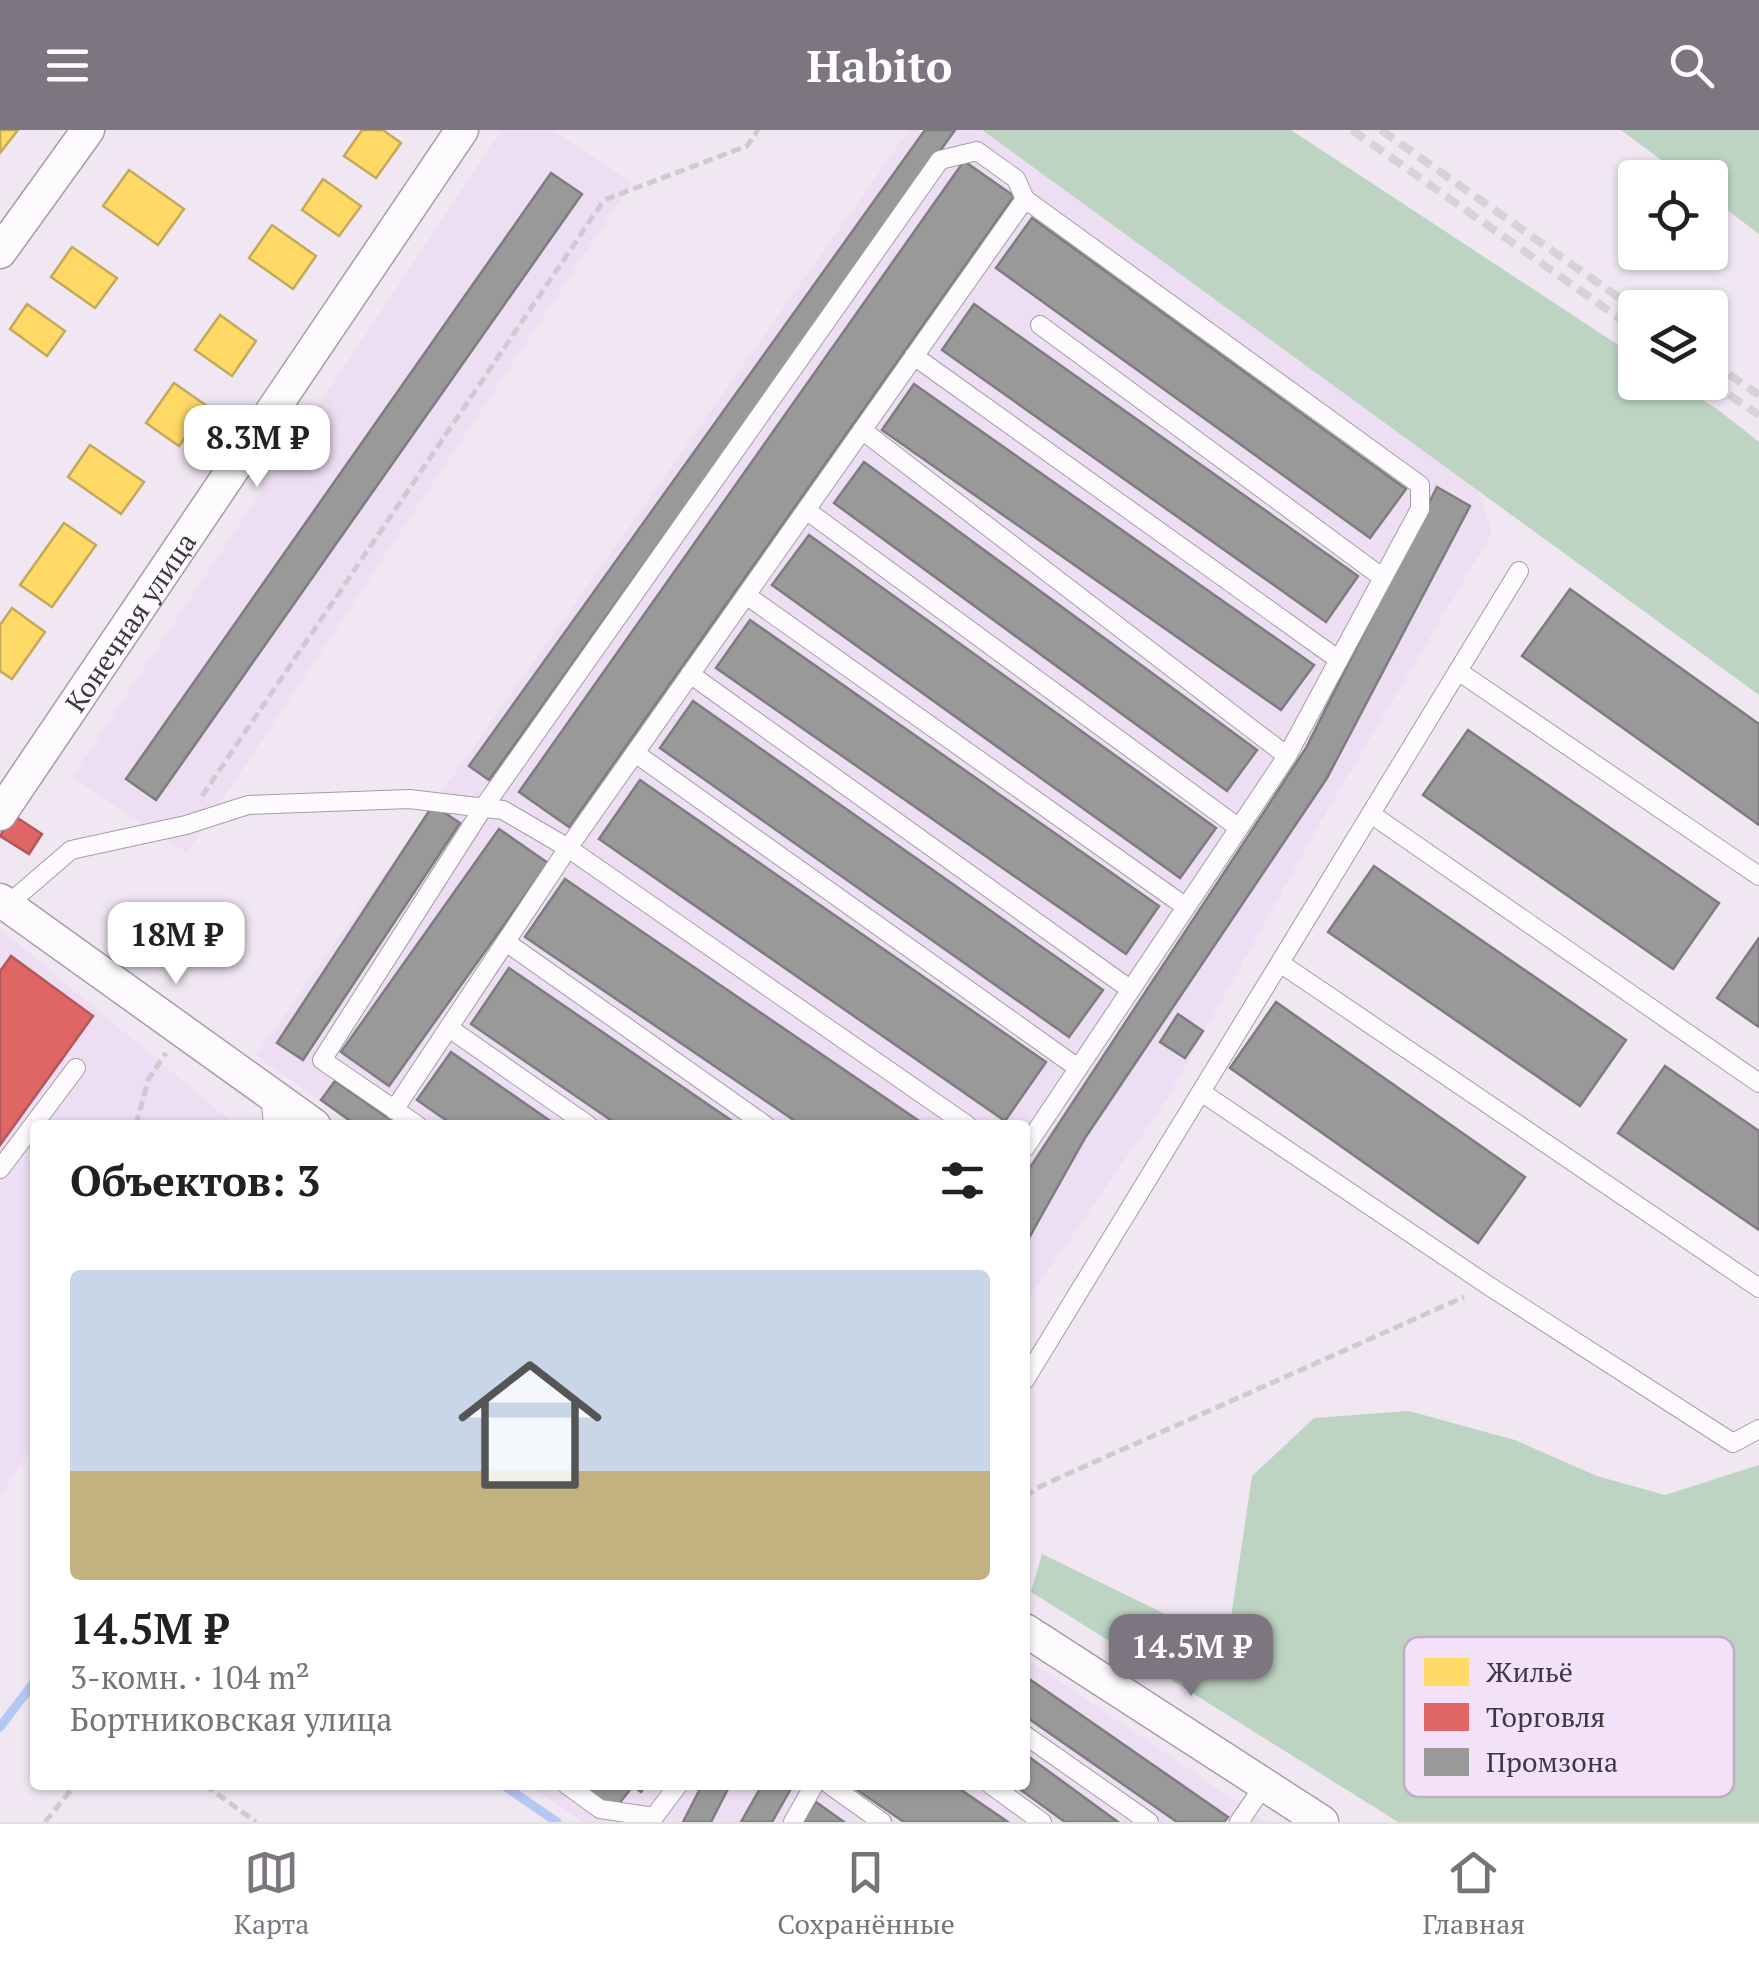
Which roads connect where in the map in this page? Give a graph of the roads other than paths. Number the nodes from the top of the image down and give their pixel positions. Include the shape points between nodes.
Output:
1 (88, 130) edge
2 (462, 130) edge
3 (1025, 199) junction
4 (0, 252) edge
5 (1040, 325) dead end
6 (914, 356) junction
7 (862, 430) junction
8 (806, 510) junction
9 (1519, 571) dead end
10 (1383, 578) junction
11 (746, 595) junction
12 (1339, 660) junction
13 (1458, 670) junction
14 (690, 674) junction
15 (635, 753) junction
16 (1287, 756) junction
17 (483, 808) junction
18 (0, 814) edge
19 (1371, 814) junction
20 (1239, 828) junction
21 (568, 848) junction
22 (1759, 876) edge
23 (3, 902) edge
24 (1186, 907) junction
25 (506, 942) junction
26 (1280, 963) junction
27 (1131, 990) junction
28 (449, 1028) junction
29 (76, 1068) dead end
30 (1078, 1068) junction
31 (1759, 1083) edge
32 (1201, 1092) junction
33 (272, 1109) edge
34 (394, 1110) junction
35 (37, 1120) edge
36 (301, 1120) edge
37 (409, 1120) edge
38 (581, 1120) edge
39 (759, 1120) edge
40 (959, 1120) edge
41 (30, 1130) edge
42 (1030, 1140) edge
43 (0, 1170) edge
44 (1759, 1288) edge
45 (1030, 1372) edge
46 (1759, 1429) edge
47 (1030, 1633) edge
48 (1030, 1739) edge
49 (1265, 1784) junction
50 (574, 1790) edge
51 (674, 1790) edge
52 (811, 1790) edge
53 (837, 1790) edge
54 (998, 1790) edge
55 (793, 1822) edge
56 (882, 1822) edge
57 (1042, 1822) edge
58 (1149, 1822) edge
59 (1239, 1822) edge
60 (1322, 1822) edge

1 - 4 street
2 - 18 street, Конечная улица
3 - 6 lane
3 - 10 lane via 1420,485 1420,509
3 - 17 lane via 1016,179 977,151 940,160
5 - 10 lane
6 - 7 lane
6 - 12 lane
7 - 8 lane
7 - 16 lane
8 - 11 lane
8 - 20 lane
9 - 13 lane
10 - 12 lane
11 - 14 lane
11 - 24 lane
12 - 16 lane
13 - 19 lane
13 - 22 lane
14 - 15 lane
14 - 27 lane
15 - 21 lane
15 - 30 lane
16 - 20 lane
17 - 21 lane via 503,810
17 - 23 lane via 409,798 248,804 71,850
17 - 34 lane via 322,1060
19 - 26 lane
19 - 31 lane
20 - 24 lane
21 - 25 lane
21 - 40 lane
23 - 33 street via 182,1030
24 - 27 lane
25 - 28 lane
25 - 39 lane
26 - 32 lane
26 - 44 lane
27 - 30 lane
28 - 34 lane
28 - 38 lane
29 - 35 lane
30 - 42 lane
32 - 45 lane
32 - 46 lane via 1733,1443
33 - 36 street
34 - 37 lane
41 - 43 lane
47 - 49 street
48 - 58 lane
49 - 59 lane
49 - 60 street
50 - 51 lane via 600,1810 654,1817
52 - 55 lane
53 - 56 lane
54 - 57 lane

